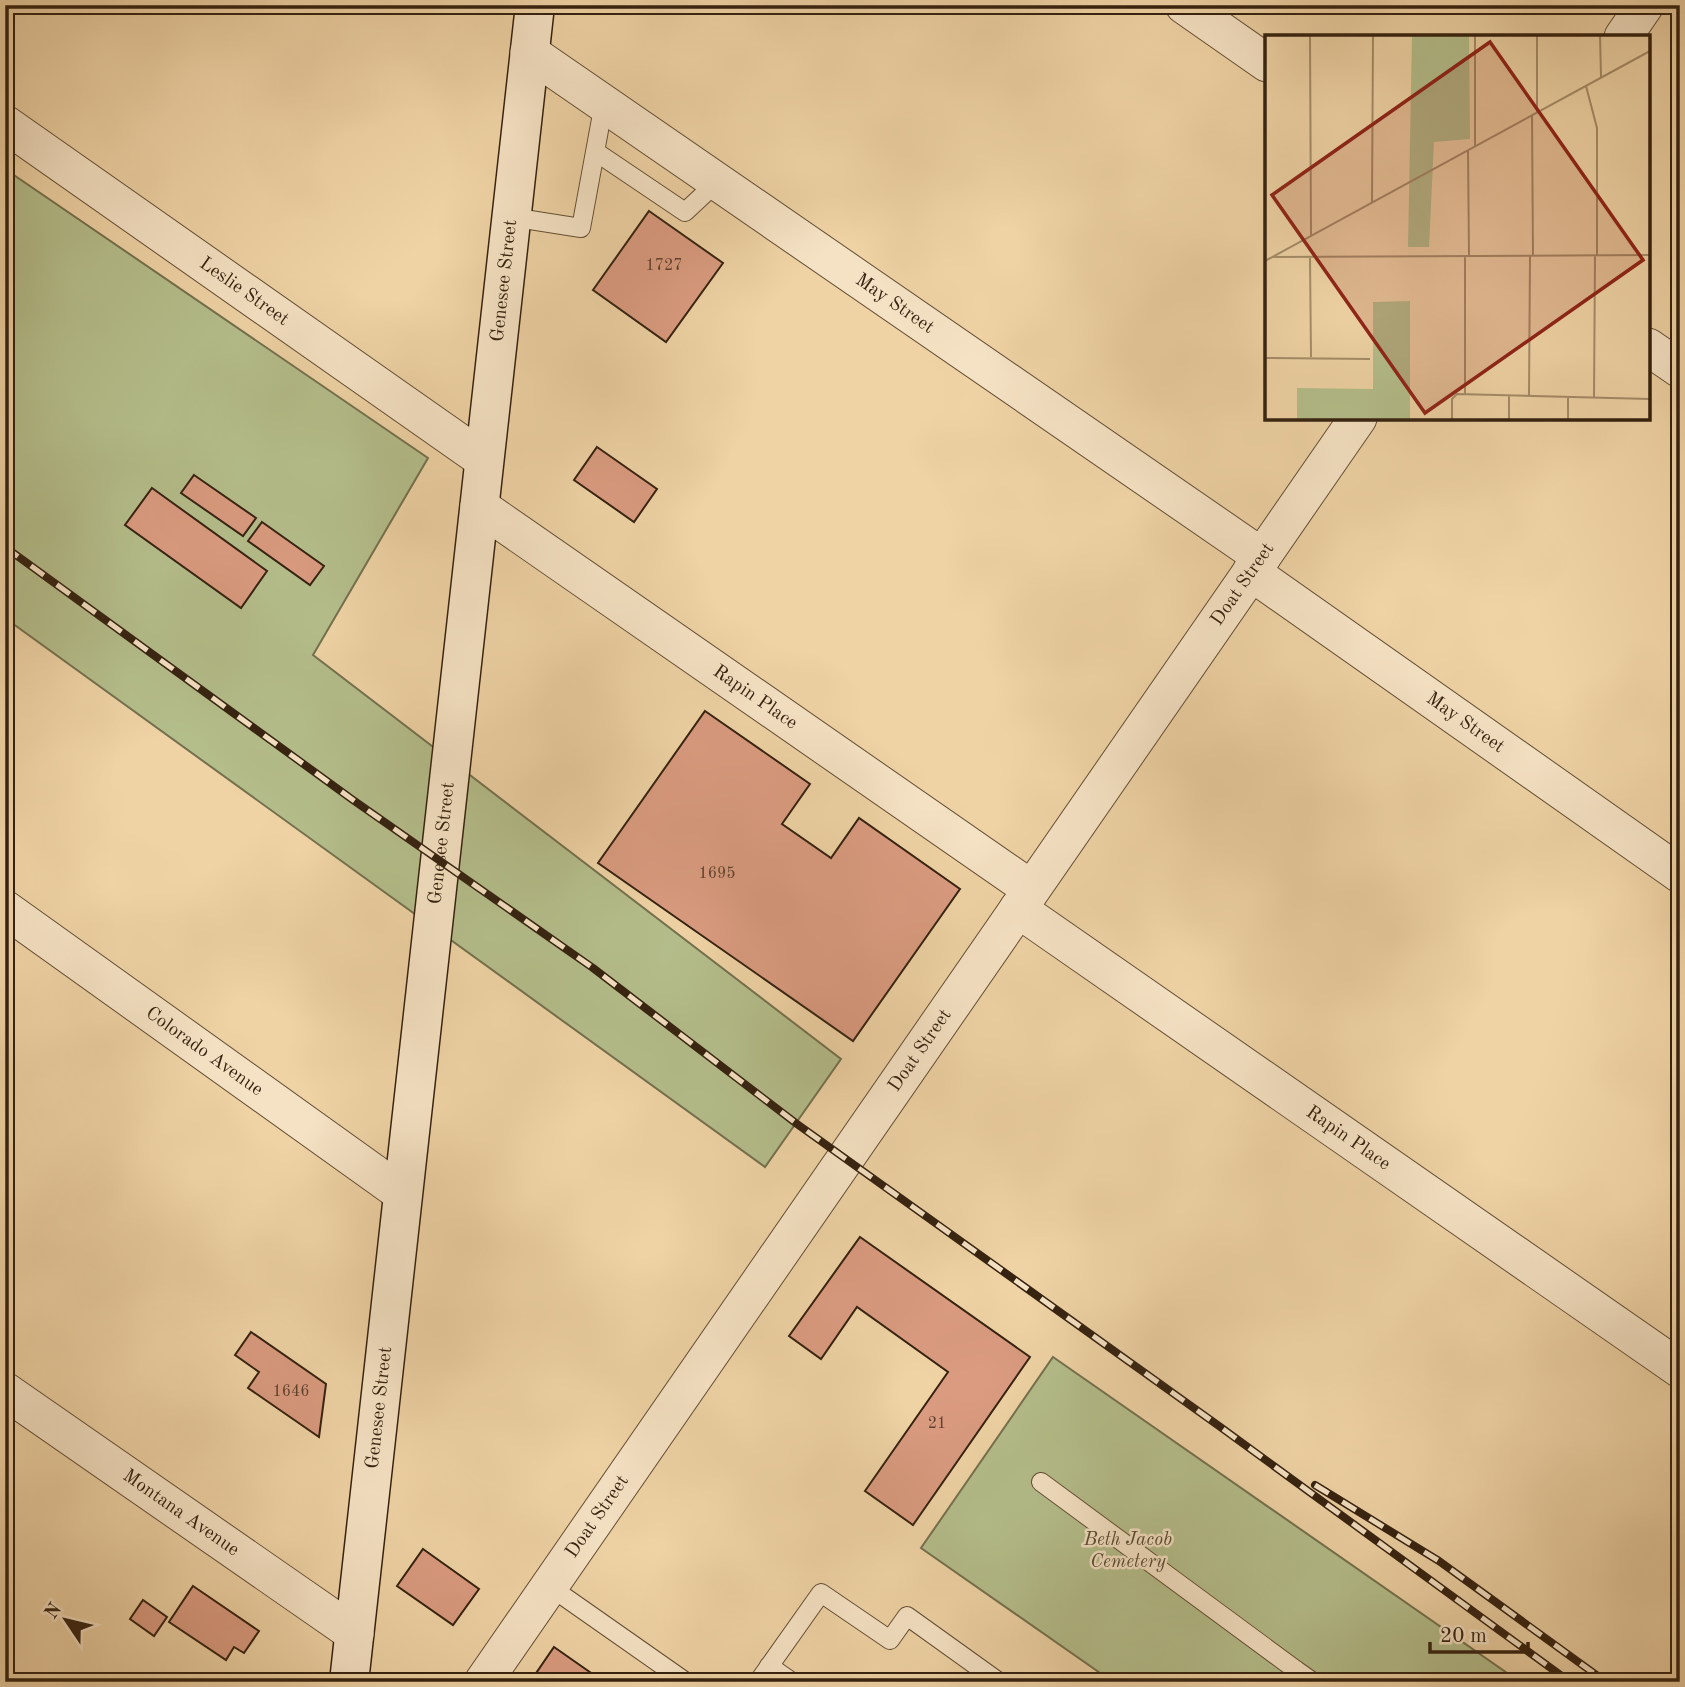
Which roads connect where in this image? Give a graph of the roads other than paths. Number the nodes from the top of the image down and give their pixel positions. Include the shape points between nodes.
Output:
1 (1184, 5) edge
2 (1645, 5) edge
3 (531, 8) edge
4 (1624, 35) edge
5 (529, 52) junction
6 (1265, 62) edge
7 (604, 103) junction
8 (5, 124) edge
9 (596, 152) junction
10 (716, 183) junction
11 (511, 217) junction
12 (1650, 348) edge
13 (1680, 369) edge
14 (1357, 420) edge
15 (484, 460) junction
16 (479, 506) junction
17 (1256, 565) junction
18 (1680, 874) edge
19 (1025, 899) junction
20 (5, 909) edge
21 (403, 1194) junction
22 (1680, 1369) edge
23 (5, 1391) edge
24 (1041, 1482) dead end
25 (549, 1586) junction
26 (355, 1634) junction
27 (769, 1666) junction
28 (1292, 1676) edge
29 (349, 1682) edge
30 (483, 1682) edge
31 (686, 1682) edge
32 (758, 1682) edge
33 (792, 1682) edge
34 (999, 1682) edge
35 (1313, 1682) edge

1 - 6 street
2 - 4 street
3 - 5 main road, Genesee Street
5 - 7 street, May Street
5 - 11 main road, Genesee Street
7 - 9 lane
7 - 10 street, May Street
8 - 15 street, Leslie Street
9 - 10 lane via 685,212
9 - 11 lane via 581,228
10 - 17 street, May Street
11 - 15 main road, Genesee Street
12 - 13 street
14 - 17 street, Doat Street
15 - 16 main road, Genesee Street
16 - 19 street, Rapin Place
16 - 21 main road, Genesee Street
17 - 18 street, May Street
17 - 19 street, Doat Street
19 - 22 street, Rapin Place
19 - 25 street, Doat Street
20 - 21 street, Colorado Avenue
21 - 26 main road, Genesee Street
23 - 26 street, Montana Avenue
24 - 28 lane
25 - 30 street, Doat Street
25 - 31 lane
26 - 29 main road, Genesee Street
27 - 32 lane
27 - 33 lane
27 - 34 lane via 821,1593 890,1640 907,1616
28 - 35 lane

